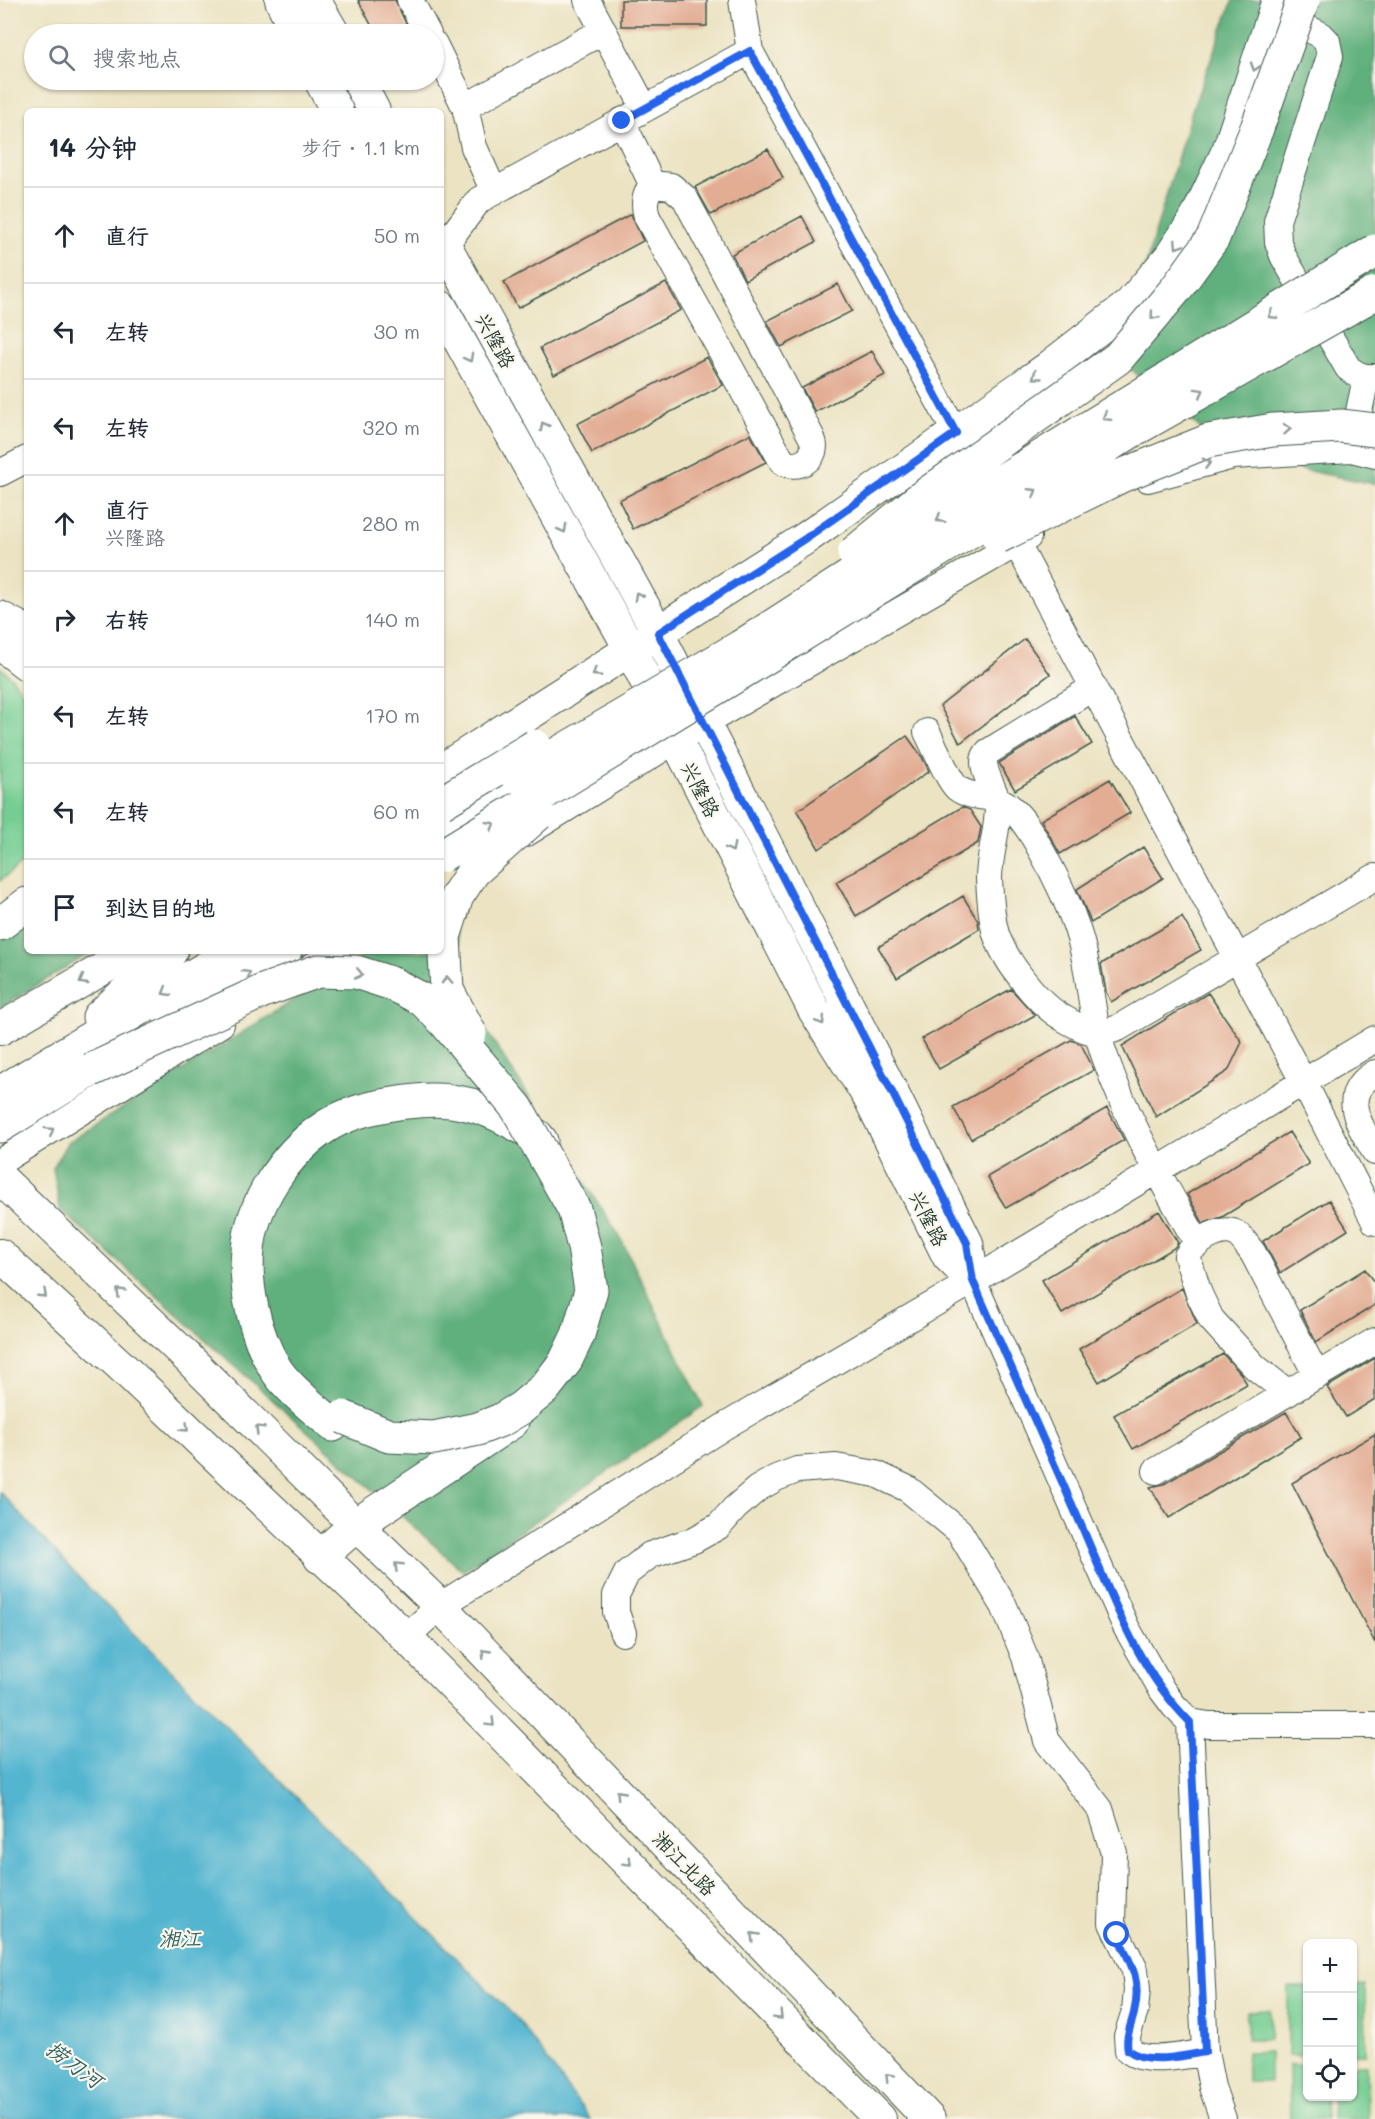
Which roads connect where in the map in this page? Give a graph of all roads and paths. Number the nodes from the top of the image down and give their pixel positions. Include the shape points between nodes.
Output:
1 (281, 0) edge
2 (314, 0) edge
3 (410, 0) edge
4 (587, 0) edge
5 (742, 0) edge
6 (1303, 0) edge
7 (1275, 6) edge
8 (292, 24) edge
9 (328, 24) edge
10 (423, 24) edge
11 (603, 31) junction
12 (750, 51) junction
13 (444, 64) edge
14 (325, 90) edge
15 (362, 90) edge
16 (465, 107) junction
17 (335, 108) edge
18 (372, 108) edge
19 (645, 109) junction
20 (622, 121) junction
21 (652, 184) junction
22 (494, 192) junction
23 (444, 242) edge
24 (1375, 251) edge
25 (1375, 293) edge
26 (444, 312) edge
27 (1371, 377) edge
28 (956, 433) junction
29 (1367, 445) edge
30 (24, 461) edge
31 (0, 473) edge
32 (917, 501) junction
33 (1038, 516) junction
34 (1017, 543) junction
35 (0, 618) edge
36 (0, 630) edge
37 (24, 630) edge
38 (658, 633) junction
39 (0, 643) edge
40 (24, 643) edge
41 (630, 651) junction
42 (746, 656) junction
43 (24, 662) edge
44 (1094, 687) junction
45 (704, 723) junction
46 (927, 732) dead end
47 (676, 740) junction
48 (613, 751) junction
49 (444, 768) edge
50 (518, 777) junction
51 (997, 800) junction
52 (444, 801) edge
53 (444, 808) edge
54 (533, 818) junction
55 (444, 823) edge
56 (444, 854) edge
57 (1375, 877) edge
58 (444, 884) edge
59 (24, 890) edge
60 (24, 906) edge
61 (0, 907) edge
62 (0, 924) edge
63 (128, 954) edge
64 (168, 954) edge
65 (229, 954) edge
66 (280, 954) edge
67 (332, 954) edge
68 (1236, 958) junction
69 (0, 1029) edge
70 (1097, 1033) junction
71 (1375, 1039) edge
72 (55, 1060) junction
73 (91, 1070) junction
74 (1375, 1073) edge
75 (1304, 1083) junction
76 (0, 1094) edge
77 (0, 1126) edge
78 (1375, 1152) edge
79 (0, 1162) edge
80 (1156, 1171) junction
81 (0, 1178) edge
82 (1373, 1214) edge
83 (1198, 1244) junction
84 (0, 1255) edge
85 (973, 1281) junction
86 (1375, 1341) edge
87 (1317, 1376) junction
88 (1288, 1393) junction
89 (525, 1407) junction
90 (1156, 1471) dead end
91 (350, 1519) junction
92 (316, 1553) junction
93 (440, 1606) junction
94 (623, 1633) dead end
95 (406, 1637) junction
96 (1190, 1722) junction
97 (1375, 1725) edge
98 (1205, 2052) junction
99 (880, 2119) edge
100 (929, 2119) edge
101 (1223, 2119) edge

1 - 8 main road
2 - 9 main road
3 - 10 street
4 - 11 street
5 - 12 street
6 -> 32 highway, bridge via 1213,237 1176,289 1118,358
7 - 27 street via 1321,35 1327,41 1330,56 1277,222 1278,242 1348,368
7 -> 28 main road via 1229,148 1196,218 1170,257 1130,305
11 - 16 street
11 - 19 street
12 - 19 street
12 - 28 street
13 - 16 street
14 - 17 main road
15 - 18 main road
16 - 22 street via 474,147
19 - 20 street
20 - 21 street
20 - 22 street
21 - 21 street via 643,205 646,217 782,461 795,465 807,460 814,453 812,438 685,198 671,186
22 - 23 street via 479,200
38 -> 23 main road, 兴隆路
24 -> 42 highway, bridge via 906,540
42 -> 25 highway, bridge
26 -> 41 main road, 兴隆路
27 - 29 street
28 - 34 street
28 - 38 main road via 806,538
33 -> 29 highway, bridge via 1121,476 1208,441 1284,429 1341,426
34 -> 29 street via 1149,478 1233,456
30 - 31 street
32 - 42 highway, bridge
32 - 52 highway, bridge via 758,612
33 - 42 highway, bridge
33 - 54 highway, bridge
34 - 44 street
34 - 45 street
35 - 37 highway
36 - 40 highway
38 - 41 main road
38 - 45 main road, 兴隆路
39 - 43 highway
41 - 47 main road, 兴隆路
41 -> 49 main road
42 - 48 highway, bridge
42 - 50 highway, bridge
44 - 51 street via 985,755 986,773
44 - 68 street
45 - 47 street
45 - 85 main road, 兴隆路 via 967,1243
46 - 51 street via 954,785 970,795
47 - 58 street
47 -> 85 main road, 兴隆路 via 814,1010 870,1099 948,1256
48 - 54 highway, bridge
56 -> 48 highway, bridge
50 - 53 highway
50 - 55 highway
51 - 70 street via 1020,817 1036,841 1074,919 1092,990
51 - 70 street via 989,878 996,933 1005,954 1050,1011
89 -> 54 highway, bridge via 561,1379 578,1356 600,1291 596,1245 587,1214 557,1161 537,1136 496,1113 461,1102 425,1100 369,1107 324,1127 288,1159 257,1212 248,1249 248,1284 256,1322 275,1370 333,1425 371,1443 430,1452 492,1437 556,1400 584,1361 608,1295 608,1262 602,1232 574,1163 552,1126 466,1028 447,990 444,937 457,896 473,872
57 - 68 street
59 - 61 highway
60 - 62 highway
63 -> 69 main road
64 - 72 highway
65 -> 72 highway
73 -> 66 highway, bridge
79 -> 67 street
68 - 70 street via 1118,1028
68 - 75 street
70 - 80 street
71 - 75 street
72 - 76 highway
73 - 77 highway
73 -> 89 highway, bridge via 318,970 356,972 393,984 423,1000 517,1108 574,1209 591,1290 578,1335 565,1362 545,1388 521,1408 501,1420 434,1438 389,1436 342,1417 295,1377 277,1351 260,1300 260,1238 269,1205 289,1174 314,1149 348,1127 381,1114 425,1110 461,1115 482,1123 525,1150 550,1174 569,1205 577,1239 580,1289 575,1323 559,1356 539,1385
74 - 78 street via 1359,1089 1353,1108
75 - 80 street
75 - 82 street
80 - 83 street
80 - 85 street
91 -> 81 main road, 湘江北路
83 - 87 street via 1221,1232 1234,1232 1242,1240 1253,1253
83 - 88 street via 1187,1256 1211,1319 1255,1367
84 -> 92 main road, 湘江北路
85 - 93 street via 725,1426
85 - 96 street via 1126,1627 1162,1690
86 - 87 street
87 - 88 street
88 - 90 street
89 - 91 highway
91 - 92 highway
93 -> 91 main road, 湘江北路
92 - 95 main road, 湘江北路
93 - 95 street
100 -> 93 main road, 湘江北路
94 - 98 street via 616,1612 616,1594 627,1573 650,1555 694,1540 719,1526 749,1496 776,1478 797,1470 836,1467 876,1474 908,1489 959,1531 1004,1606 1025,1657 1047,1741 1100,1809 1114,1853 1112,1923 1135,1970 1137,1989 1127,2036 1128,2050 1148,2058
95 -> 99 main road, 湘江北路
96 - 97 street via 1242,1727
96 - 98 street
98 - 101 street

